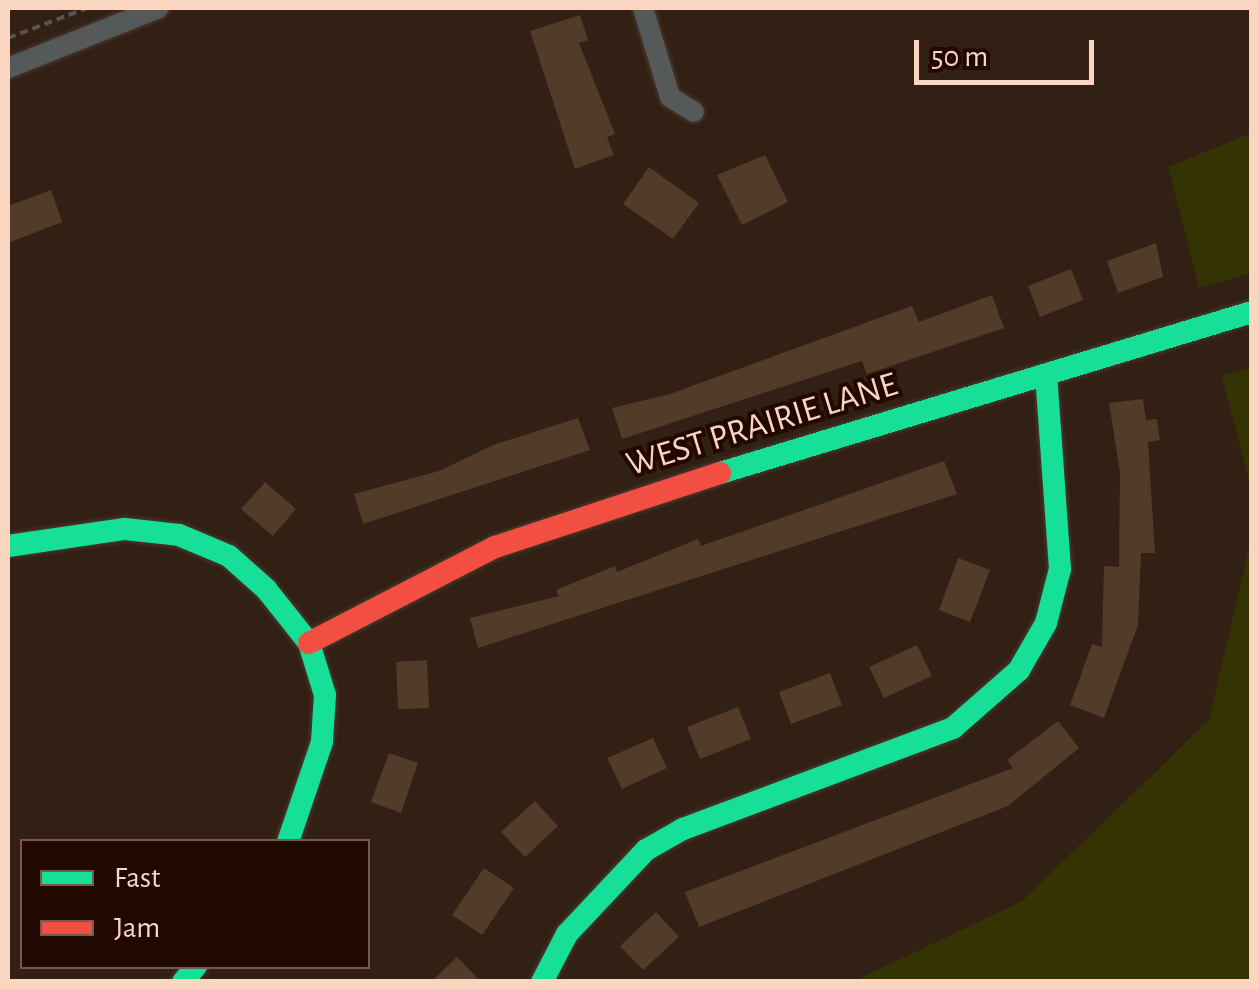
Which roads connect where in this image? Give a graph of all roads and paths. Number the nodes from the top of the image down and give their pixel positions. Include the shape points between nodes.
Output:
1 (86, 8) edge
2 (642, 8) edge
3 (152, 9) edge
4 (8, 38) edge
5 (8, 68) edge
6 (694, 112) dead end
7 (1252, 312) edge
8 (1046, 376) junction
9 (8, 546) edge
10 (308, 643) junction
11 (289, 839) edge
12 (542, 982) edge

1 - 4 path
2 - 6 street via 670,97
3 - 5 street
7 - 8 street, WEST PRAIRIE LANE
8 - 10 street, WEST PRAIRIE LANE via 568,519 496,546
8 - 12 street via 1060,568 1046,623 1019,670 953,728 683,828 646,850 567,934
9 - 10 street via 125,529 178,535 229,556
10 - 11 street via 326,695 322,742

